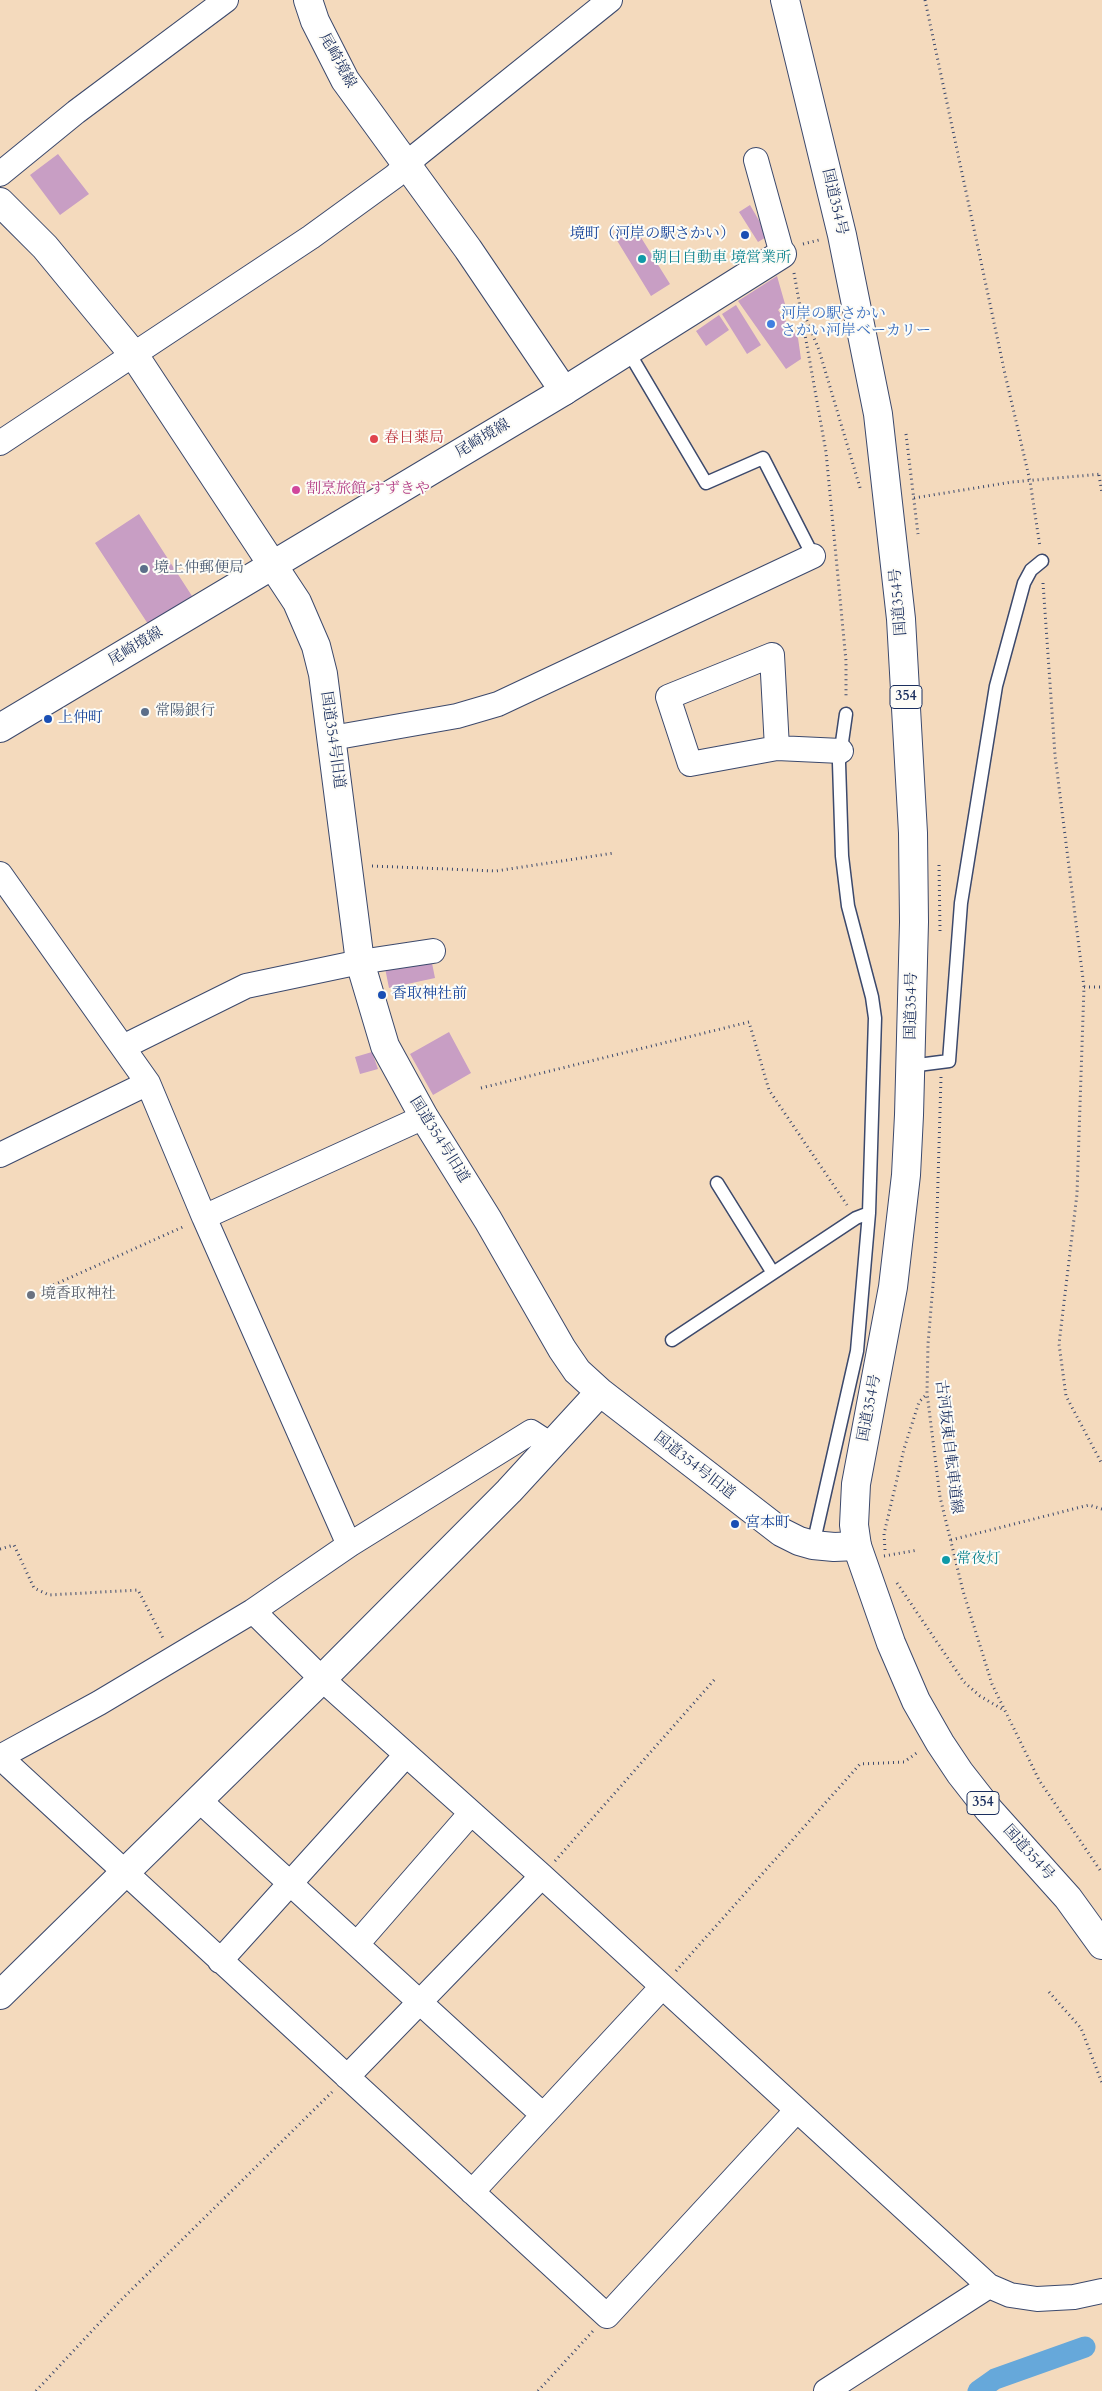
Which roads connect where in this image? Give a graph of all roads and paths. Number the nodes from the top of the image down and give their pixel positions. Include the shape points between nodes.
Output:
1 (226, 0) edge
2 (308, 0) edge
3 (610, 0) edge
4 (785, 0) edge
5 (925, 0) edge
6 (756, 160) dead end
7 (406, 166) junction
8 (0, 174) edge
9 (0, 202) edge
10 (826, 238) dead end
11 (791, 256) junction
12 (802, 309) junction
13 (628, 351) junction
14 (134, 355) junction
15 (564, 391) junction
16 (0, 443) edge
17 (1101, 474) edge
18 (1030, 481) junction
19 (862, 493) dead end
20 (1102, 493) edge
21 (914, 498) dead end
22 (813, 556) joint
23 (1042, 562) junction
24 (272, 564) junction
25 (846, 714) joint
26 (0, 728) edge
27 (332, 738) junction
28 (777, 748) junction
29 (841, 751) junction
30 (614, 853) dead end
31 (349, 865) junction
32 (0, 874) edge
33 (433, 951) dead end
34 (360, 962) junction
35 (1084, 987) junction
36 (1102, 989) edge
37 (123, 1047) junction
38 (910, 1066) junction
39 (148, 1084) junction
40 (481, 1088) dead end
41 (941, 1108) dead end
42 (424, 1117) junction
43 (0, 1156) edge
44 (717, 1184) dead end
45 (870, 1212) junction
46 (204, 1217) junction
47 (856, 1218) junction
48 (773, 1273) junction
49 (49, 1287) dead end
50 (672, 1340) dead end
51 (600, 1392) junction
52 (927, 1393) junction
53 (552, 1445) junction
54 (1102, 1464) edge
55 (1102, 1509) edge
56 (951, 1540) junction
57 (349, 1545) junction
58 (813, 1545) junction
59 (857, 1546) junction
60 (0, 1548) edge
61 (918, 1550) dead end
62 (894, 1555) dead end
63 (886, 1562) dead end
64 (896, 1582) dead end
65 (253, 1611) junction
66 (174, 1658) junction
67 (322, 1679) junction
68 (715, 1679) dead end
69 (1003, 1710) junction
70 (937, 1738) junction
71 (406, 1755) junction
72 (0, 1757) edge
73 (199, 1800) junction
74 (471, 1813) junction
75 (125, 1873) junction
76 (1102, 1873) edge
77 (542, 1876) junction
78 (290, 1884) junction
79 (357, 1944) junction
80 (1102, 1945) edge
81 (220, 1961) junction
82 (662, 1987) junction
83 (1050, 1992) dead end
84 (0, 1995) edge
85 (420, 2002) junction
86 (347, 2077) junction
87 (1102, 2083) edge
88 (797, 2110) junction
89 (543, 2115) junction
90 (472, 2192) junction
91 (989, 2286) junction
92 (1102, 2291) edge
93 (607, 2316) junction
94 (36, 2391) edge
95 (538, 2391) edge
96 (826, 2391) edge

1 - 8 street via 76,112
2 - 7 main road, 尾崎境線 via 345,80
3 - 7 street
4 - 38 main road, 国道354号 / 354 via 842,235 878,414 886,481 901,619 913,823
5 - 18 path
6 - 11 street
7 - 14 street via 311,237
7 - 15 main road, 尾崎境線
9 - 14 main road, 国道354号旧道 via 45,247
10 - 11 path
11 - 12 path
11 - 13 main road
12 - 19 path via 819,350
12 - 25 path via 826,452 837,549 846,661
13 - 15 main road
13 - 22 lane via 706,483 763,458
14 - 16 street
14 - 24 main road, 国道354号旧道
15 - 24 main road, 尾崎境線
17 - 18 path
17 - 20 path
18 - 21 path
18 - 23 path
22 - 27 street via 498,704 457,716
23 - 35 path via 1055,756
23 - 38 lane via 1031,570 1024,584 996,686 960,903 949,1061
24 - 26 main road, 尾崎境線
24 - 27 main road, 国道354号旧道 via 297,602 316,646
25 - 29 lane
27 - 31 main road, 国道354号旧道
28 - 28 street via 690,764 668,697 772,655
28 - 29 street
29 - 45 lane via 840,827 848,906 875,1018
30 - 31 path via 496,871
31 - 34 main road, 国道354号旧道
32 - 37 street
33 - 34 street
34 - 37 street via 246,986
34 - 42 main road, 国道354号旧道 via 385,1046
35 - 36 path
35 - 54 path via 1077,1194 1059,1344 1066,1396
37 - 39 street
38 - 59 main road, 国道354号 / 354 via 910,1115 901,1222 893,1287 856,1484 854,1525
39 - 43 street
39 - 46 street
40 - 47 path via 749,1022 769,1090
41 - 52 path, 古河坂東自転車道線
42 - 46 street
42 - 51 main road, 国道354号旧道 via 488,1220 562,1350
44 - 48 lane
45 - 47 lane
45 - 58 lane via 857,1351
46 - 49 path
46 - 57 street
47 - 48 lane
48 - 50 lane
51 - 53 main road
51 - 58 main road, 国道354号旧道 via 780,1532
52 - 56 path, 古河坂東自転車道線 via 940,1497
52 - 63 path via 919,1402 904,1449 884,1534
53 - 57 street via 530,1432
53 - 67 main road
55 - 56 path via 1089,1505
56 - 69 path, 古河坂東自転車道線 via 963,1591
57 - 65 street
58 - 59 main road, 国道354号旧道
59 - 70 main road, 国道354号 / 354 via 891,1643 916,1701
60 - 66 path via 14,1545 34,1588 48,1595 138,1590
61 - 62 path
64 - 69 path via 964,1682
65 - 66 street
65 - 67 street
66 - 72 street
67 - 71 street
67 - 73 main road
68 - 77 path
69 - 76 path, 古河坂東自転車道線 via 1039,1780
70 - 80 main road, 国道354号 / 354 via 989,1810 1068,1898
70 - 82 path via 904,1762 860,1764
71 - 74 street
71 - 78 street
72 - 75 street
73 - 75 main road
73 - 78 street
74 - 77 street
74 - 79 street
75 - 81 street
75 - 84 main road
77 - 82 street
77 - 85 street
78 - 79 street
78 - 81 street
79 - 85 street
81 - 86 street
82 - 88 street
82 - 89 street
83 - 87 path via 1081,2028
85 - 86 street
85 - 89 street
86 - 90 street
86 - 94 path via 119,2302
88 - 91 street
88 - 93 street
89 - 90 street
90 - 93 street
91 - 92 street via 1010,2295 1038,2299
91 - 96 street
93 - 95 path

